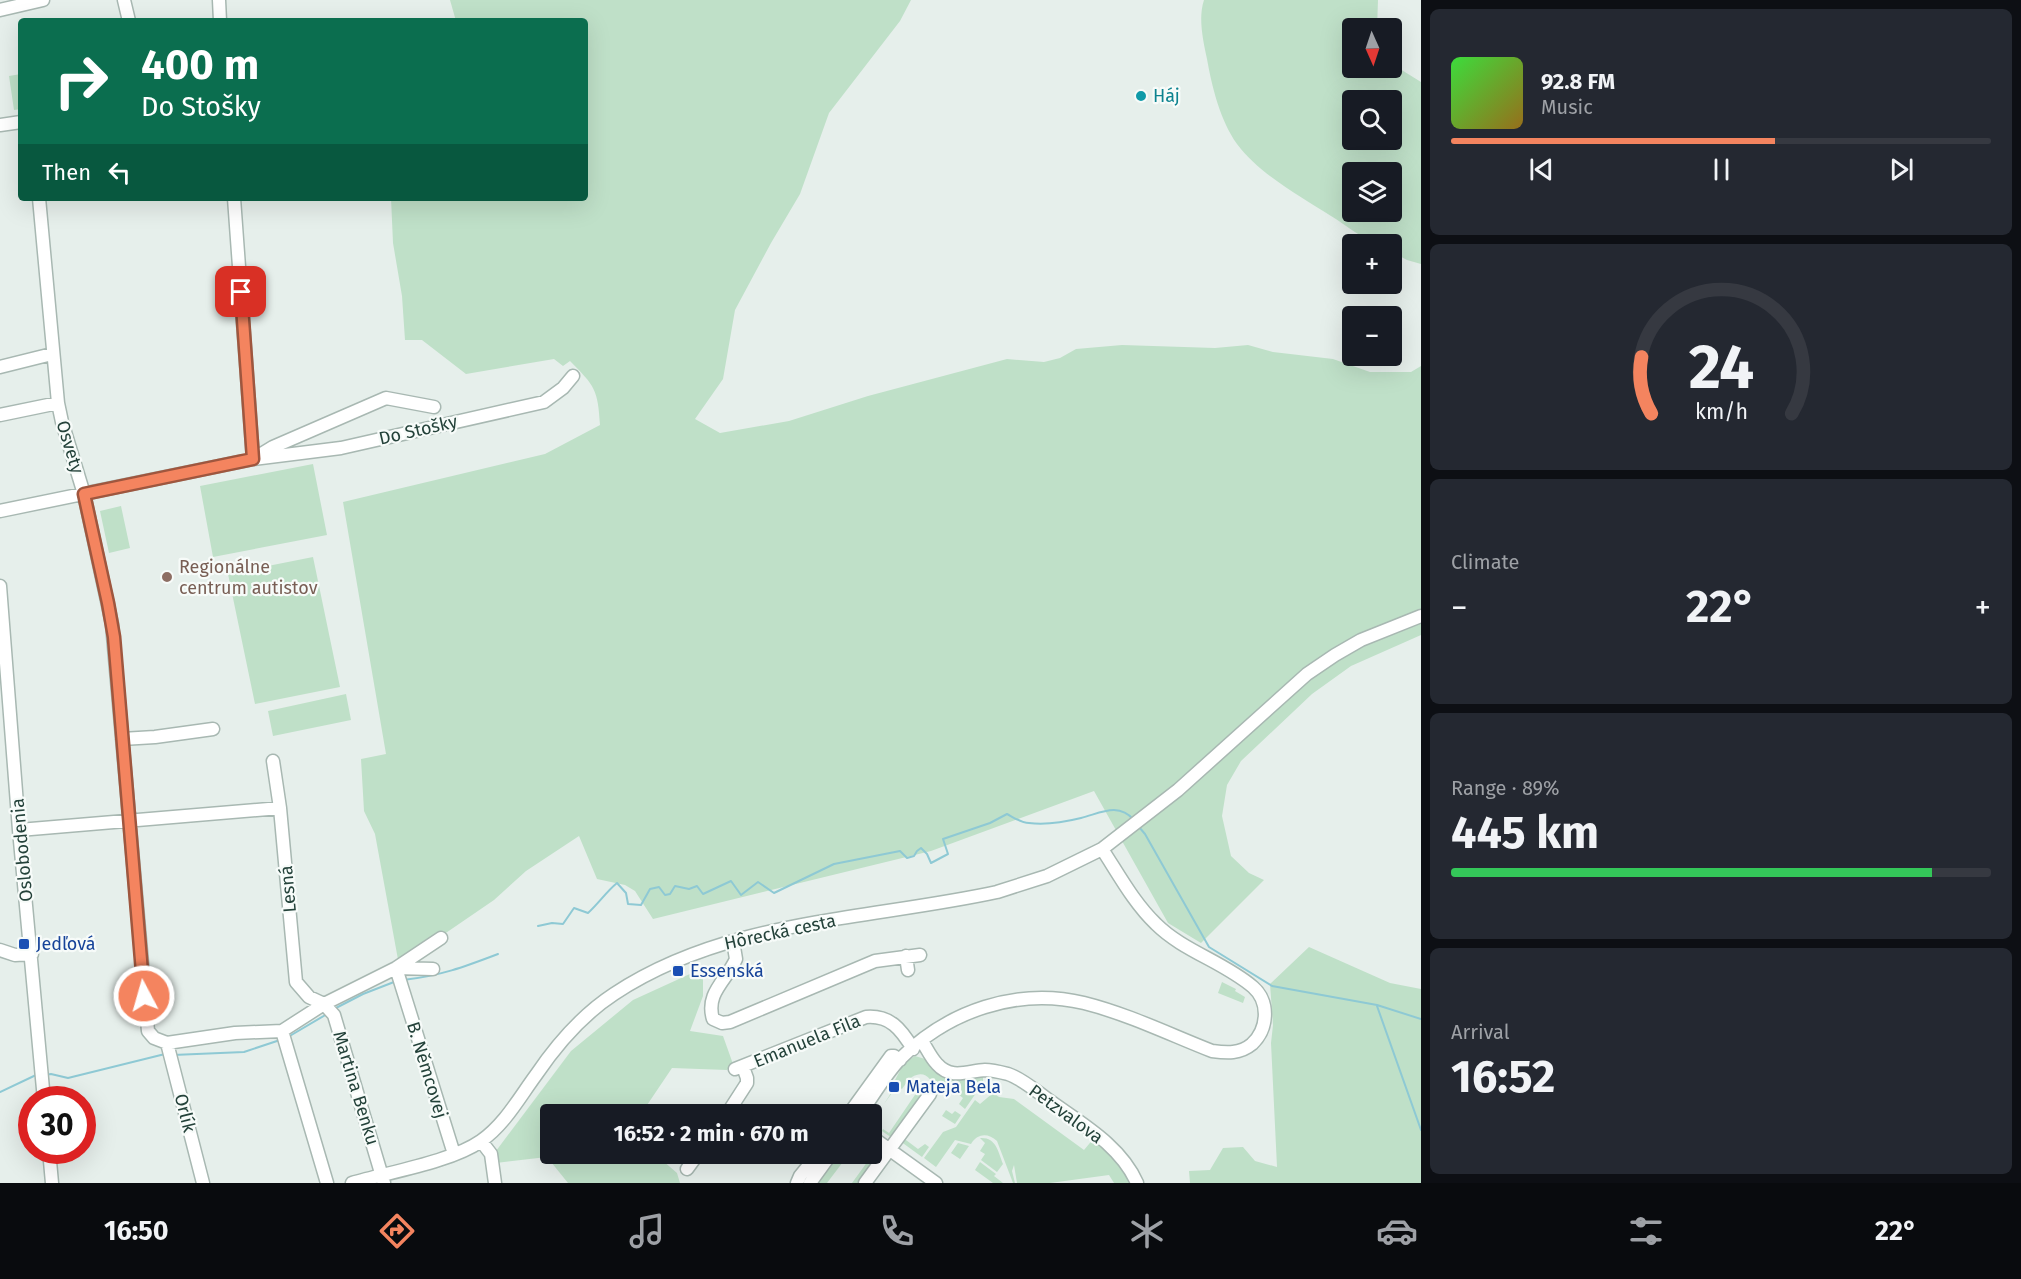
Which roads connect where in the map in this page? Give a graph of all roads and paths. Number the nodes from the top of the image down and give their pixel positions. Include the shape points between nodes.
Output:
1 (43, 0) edge
2 (124, 0) edge
3 (219, 0) edge
4 (0, 10) edge
5 (128, 18) edge
6 (220, 18) edge
7 (18, 122) edge
8 (0, 125) edge
9 (39, 201) edge
10 (234, 201) edge
11 (52, 354) junction
12 (0, 367) edge
13 (573, 376) dead end
14 (58, 403) junction
15 (434, 407) dead end
16 (0, 415) edge
17 (253, 459) junction
18 (84, 494) junction
19 (0, 511) edge
20 (0, 586) edge
21 (1421, 616) edge
22 (213, 729) dead end
23 (122, 739) junction
24 (273, 761) dead end
25 (280, 808) junction
26 (129, 821) junction
27 (19, 830) junction
28 (1102, 849) junction
29 (441, 938) dead end
30 (733, 941) junction
31 (0, 951) edge
32 (32, 954) junction
33 (920, 955) dead end
34 (906, 956) junction
35 (433, 969) dead end
36 (908, 969) dead end
37 (398, 977) junction
38 (329, 1009) junction
39 (937, 1030) junction
40 (902, 1031) junction
41 (283, 1036) junction
42 (917, 1045) junction
43 (169, 1051) junction
44 (900, 1060) junction
45 (43, 1086) edge
46 (930, 1094) dead end
47 (733, 1104) edge
48 (856, 1104) edge
49 (867, 1104) edge
50 (481, 1141) junction
51 (882, 1145) edge
52 (889, 1150) junction
53 (454, 1154) junction
54 (50, 1164) edge
55 (691, 1164) edge
56 (810, 1164) edge
57 (824, 1164) edge
58 (687, 1169) dead end
59 (383, 1179) edge
60 (52, 1183) edge
61 (203, 1183) edge
62 (327, 1183) edge
63 (352, 1183) edge
64 (495, 1183) edge
65 (797, 1183) edge
66 (810, 1183) edge
67 (865, 1183) edge
68 (936, 1183) edge
69 (1137, 1183) edge

1 - 4 street
2 - 5 street
3 - 6 street
7 - 8 street
9 - 11 street, Osvety
10 - 17 street
11 - 12 street
11 - 14 street, Osvety
13 - 17 street, Do Stošky via 544,402 341,448
14 - 16 street, Osvety
14 - 18 street, Osvety
15 - 17 street, Do Stošky via 386,398
17 - 18 street, Do Stošky
18 - 19 street, Do Stošky
18 - 23 street, Osvety via 111,617
20 - 27 street, Oslobodenia
21 - 28 street, Hôrecká cesta via 1361,640 1307,674 1178,790
22 - 23 street
23 - 26 street, Osvety
24 - 25 street, Lesná
25 - 26 street
25 - 38 street, Lesná via 296,982 309,997
26 - 27 street
26 - 43 street, Osvety via 148,1030
27 - 32 street, Oslobodenia
28 - 30 street, Hôrecká cesta via 1047,876 997,892 795,926
28 - 39 street via 1135,900 1158,926 1238,976 1259,994 1265,1018 1256,1039 1235,1053 1212,1051 1084,1003 1048,998 986,1006
29 - 37 street
30 - 34 street via 736,959 717,986 713,1001 713,1019 722,1023 875,961
30 - 50 street, Hôrecká cesta via 646,976 592,1010 560,1043 505,1119
31 - 32 street
32 - 45 street, Oslobodenia
33 - 34 street
34 - 36 street
35 - 37 street
37 - 38 street
37 - 53 street, B. Němcovej
38 - 41 street
38 - 59 street, Martina Benku
39 - 40 street, Emanuela Fila via 921,1034
39 - 42 street
40 - 42 street, Emanuela Fila
40 - 47 street, Emanuela Fila via 882,1017 866,1017 739,1068 747,1083
41 - 43 street via 235,1033
41 - 62 street
42 - 44 street
42 - 69 street, Petzvalova via 949,1073 994,1071 1026,1084 1108,1144
43 - 61 street, Orlík
44 - 48 street via 891,1056
44 - 49 street
46 - 52 street
50 - 53 street, Hôrecká cesta
50 - 64 street via 491,1154
51 - 52 street
52 - 67 street
52 - 68 street
53 - 59 street, Hôrecká cesta
54 - 60 street
55 - 58 street
56 - 65 street
57 - 66 street
59 - 63 street, Hôrecká cesta

